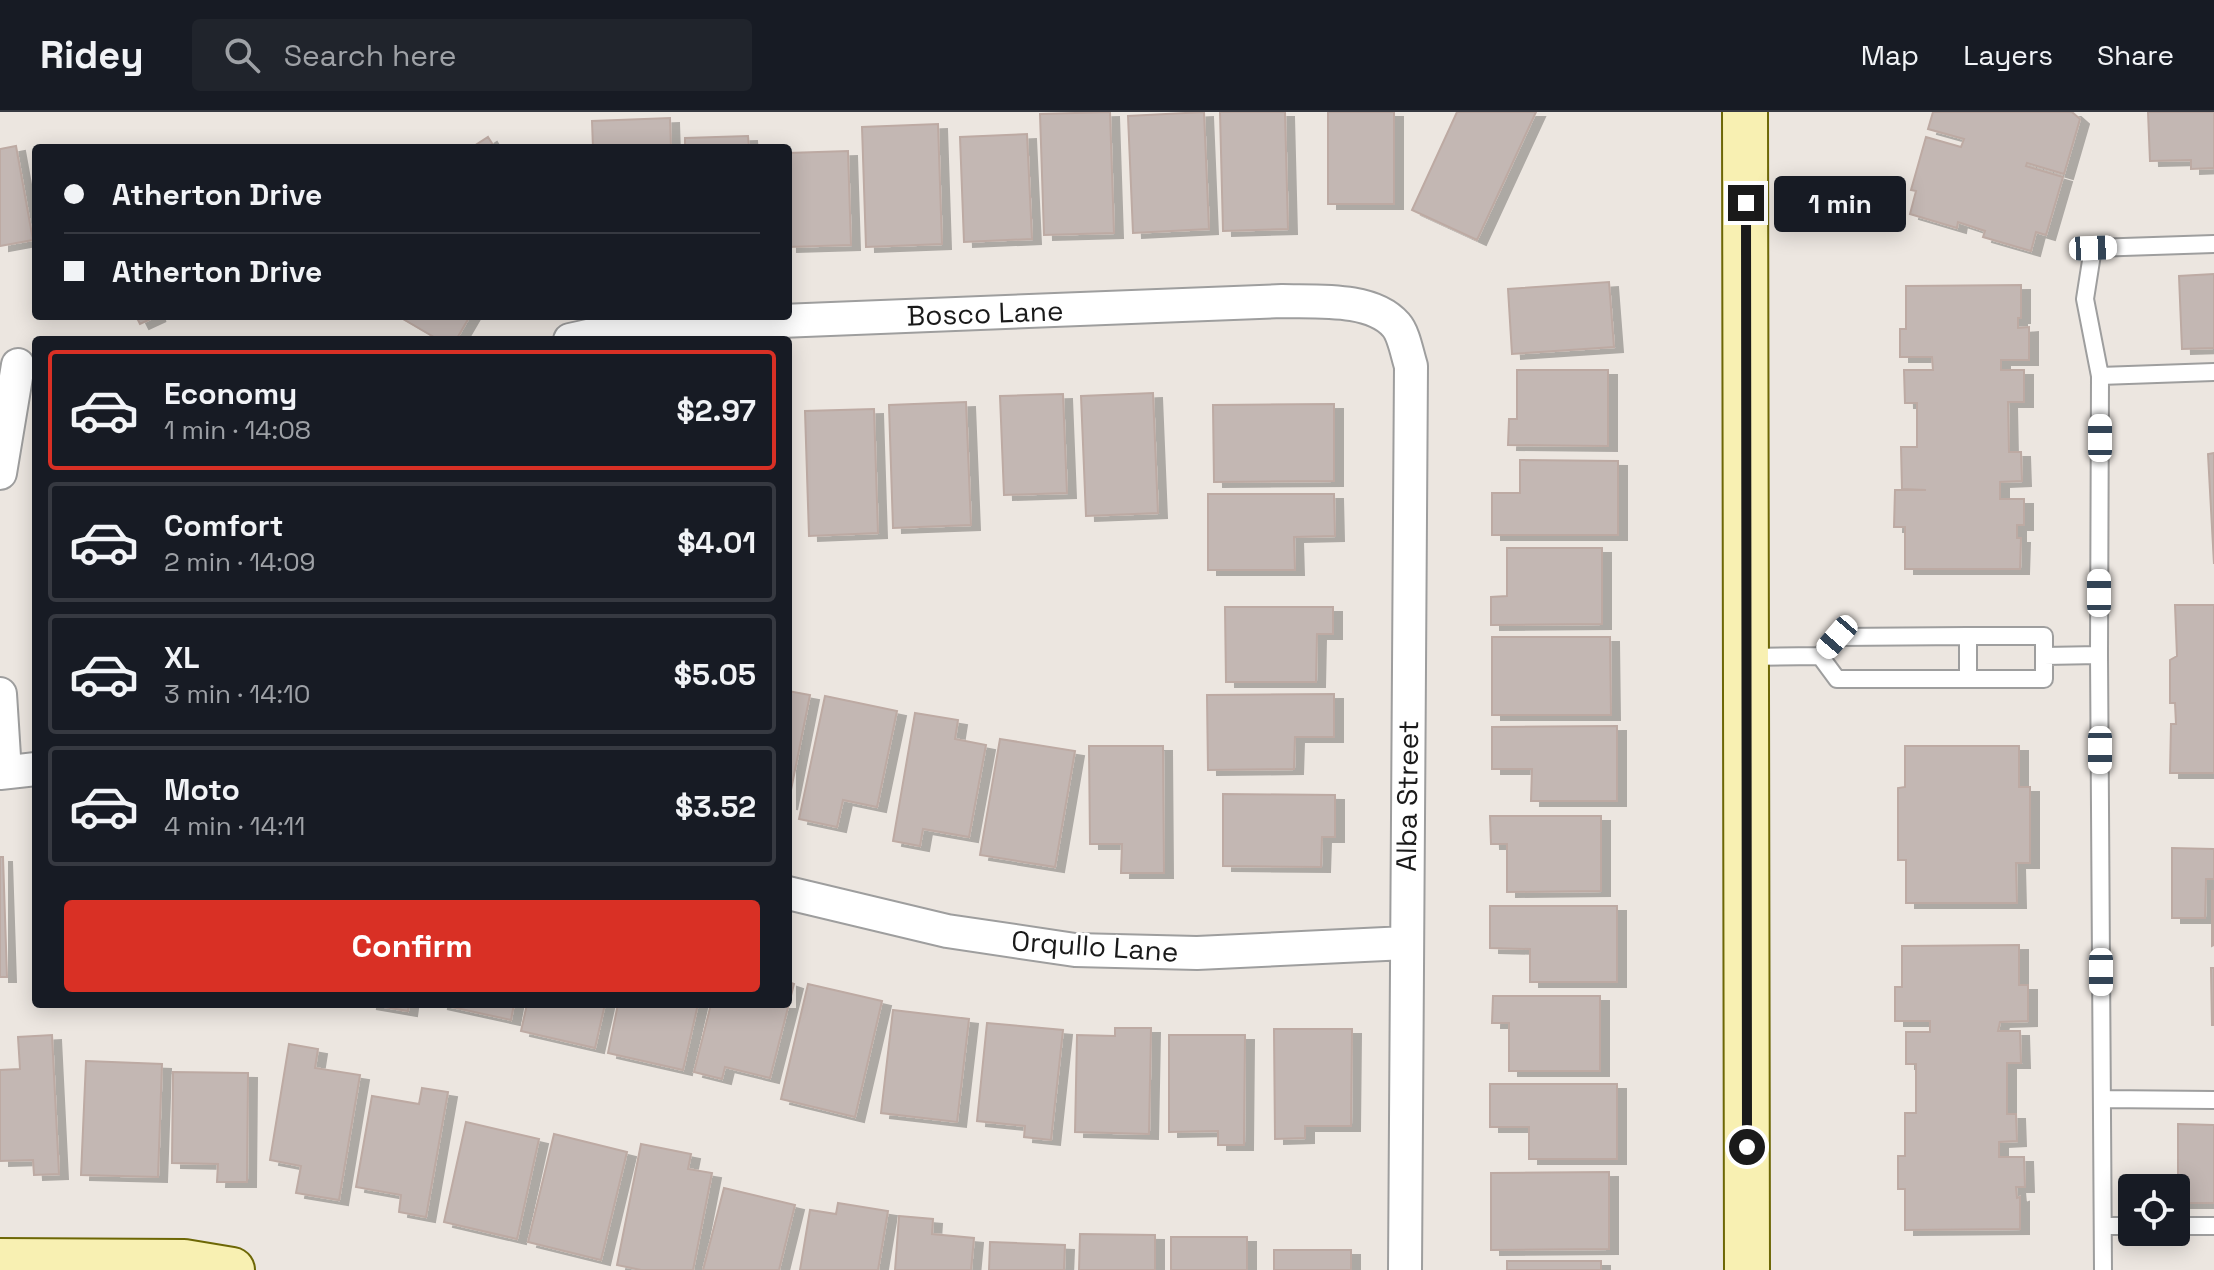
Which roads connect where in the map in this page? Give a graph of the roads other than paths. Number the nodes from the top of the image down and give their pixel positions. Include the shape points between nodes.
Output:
1 (1745, 112) edge
2 (2214, 244) edge
3 (1396, 326) joint
4 (588, 336) edge
5 (18, 365) dead end
6 (2214, 372) edge
7 (2100, 376) junction
8 (0, 473) edge
9 (1968, 636) junction
10 (2099, 655) junction
11 (1820, 656) junction
12 (2044, 656) junction
13 (1746, 657) junction
14 (1968, 679) junction
15 (0, 694) edge
16 (14, 771) edge
17 (792, 894) edge
18 (1406, 943) junction
19 (2102, 1099) junction
20 (2214, 1100) edge
21 (2103, 1226) junction
22 (2118, 1226) edge
23 (2190, 1226) edge
24 (2214, 1226) edge
25 (0, 1261) edge
26 (232, 1270) edge
27 (1405, 1270) edge
28 (1747, 1270) edge
29 (2103, 1270) edge

1 - 13 street
2 - 7 lane via 2093,248 2085,299
3 - 4 street, Bosco Lane via 1369,307 1282,301 629,327
3 - 18 street, Alba Street via 1411,366
5 - 8 street
6 - 7 lane
7 - 10 lane
9 - 11 lane via 1837,637
9 - 12 lane via 2044,636
9 - 14 lane
10 - 12 lane
10 - 19 lane
11 - 13 lane
11 - 14 lane via 1837,679
12 - 14 lane via 2044,679
13 - 28 street
15 - 16 street
17 - 18 street, Orqullo Lane via 947,931 1075,950 1197,953
18 - 27 street, Alba Street
19 - 20 lane
19 - 21 lane
21 - 22 lane
21 - 29 lane
23 - 24 lane
25 - 26 street via 184,1262

